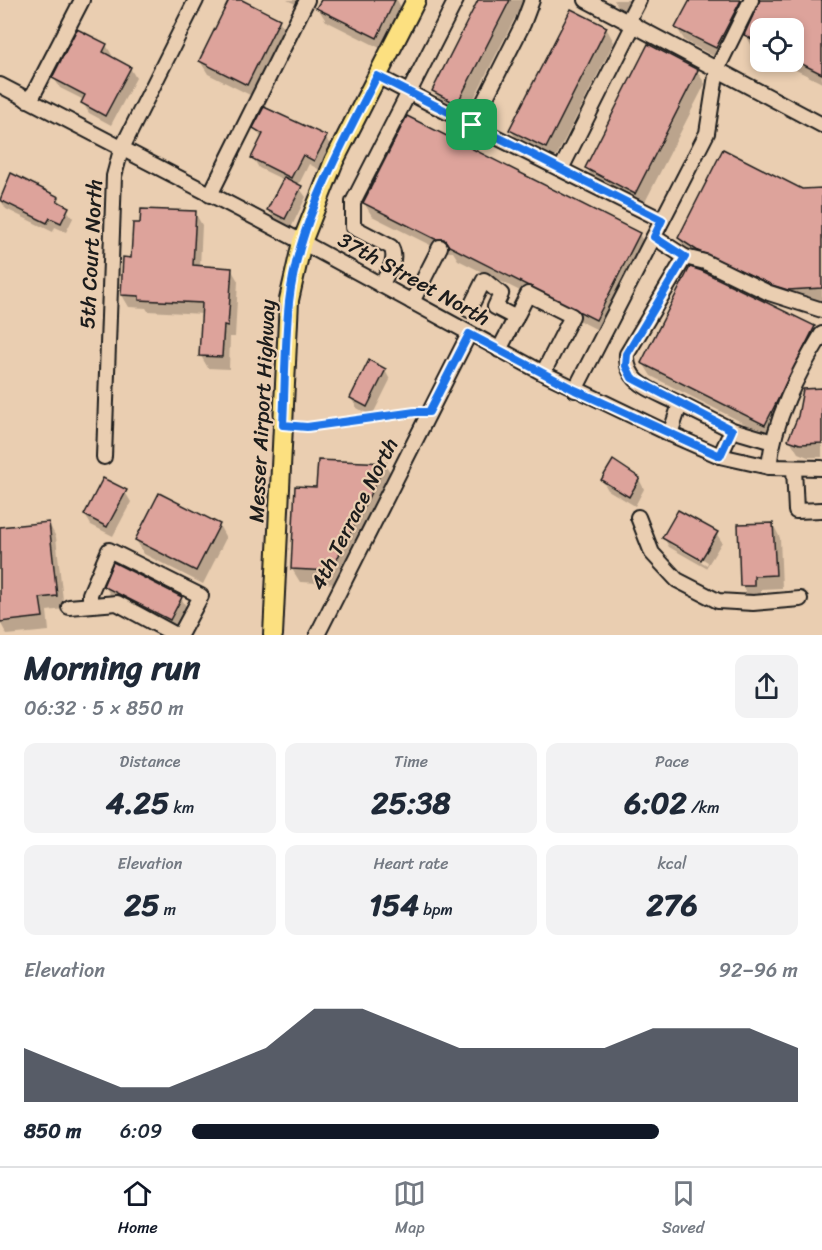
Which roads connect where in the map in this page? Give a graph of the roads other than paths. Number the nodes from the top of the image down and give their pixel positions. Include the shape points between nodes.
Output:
1 (82, 0) edge
2 (196, 0) edge
3 (307, 0) edge
4 (416, 0) edge
5 (456, 0) edge
6 (532, 0) edge
7 (586, 0) edge
8 (639, 0) edge
9 (751, 0) edge
10 (631, 23) junction
11 (717, 69) junction
12 (377, 76) junction
13 (0, 85) edge
14 (410, 93) junction
15 (27, 100) junction
16 (472, 125) junction
17 (822, 125) edge
18 (122, 150) junction
19 (561, 169) junction
20 (210, 195) junction
21 (662, 220) junction
22 (654, 237) junction
23 (302, 242) junction
24 (440, 247) dead end
25 (685, 257) junction
26 (381, 285) junction
27 (412, 302) junction
28 (822, 309) edge
29 (469, 310) dead end
30 (516, 318) junction
31 (469, 334) junction
32 (822, 334) edge
33 (499, 350) junction
34 (543, 373) junction
35 (575, 390) junction
36 (681, 404) junction
37 (732, 430) junction
38 (670, 434) junction
39 (772, 442) junction
40 (720, 456) junction
41 (104, 457) dead end
42 (769, 467) junction
43 (794, 468) junction
44 (822, 468) edge
45 (822, 510) edge
46 (638, 517) dead end
47 (800, 599) dead end
48 (90, 604) junction
49 (69, 607) dead end
50 (178, 635) edge
51 (273, 635) edge
52 (317, 635) edge

1 - 15 street
2 - 18 street, 5th Court North
3 - 20 street
4 - 12 main road, Messer Airport Highway
5 - 14 street
6 - 16 street
7 - 10 street
8 - 10 street
9 - 11 street
10 - 11 street
10 - 19 street
11 - 17 street
11 - 21 street via 707,133
12 - 14 street
12 - 23 main road, Messer Airport Highway via 334,161
13 - 15 street, 37th Street North
14 - 16 street
14 - 26 street via 353,202 353,227 394,252
15 - 18 street, 37th Street North
16 - 19 street
18 - 20 street, 37th Street North
18 - 41 street, 5th Court North via 114,176
19 - 21 street
20 - 23 street, 37th Street North
21 - 22 street
22 - 25 street
22 - 35 street
23 - 26 street, 37th Street North
23 - 51 main road, Messer Airport Highway via 289,300
24 - 27 street
25 - 28 street via 705,262 769,293
25 - 36 street via 627,354 626,366 632,378
26 - 27 street, 37th Street North
27 - 31 street, 37th Street North
29 - 30 street via 484,280 501,294 495,307
30 - 33 street
30 - 34 street via 528,294 572,316
31 - 33 street, 37th Street North
31 - 52 street, 4th Terrace North
32 - 39 street via 792,389
33 - 34 street, 37th Street North
34 - 35 street, 37th Street North
35 - 38 street, 37th Street North
36 - 37 street
36 - 38 street
37 - 39 street
37 - 40 street
38 - 40 street, 37th Street North
39 - 42 street
40 - 42 street, 37th Street North
42 - 43 street, 37th Street North
43 - 44 street, 37th Street North
43 - 45 street via 796,511
46 - 47 street via 652,553 671,573 718,601
48 - 49 street
48 - 50 street via 117,603
48 - 50 street via 90,594 109,550 201,596

